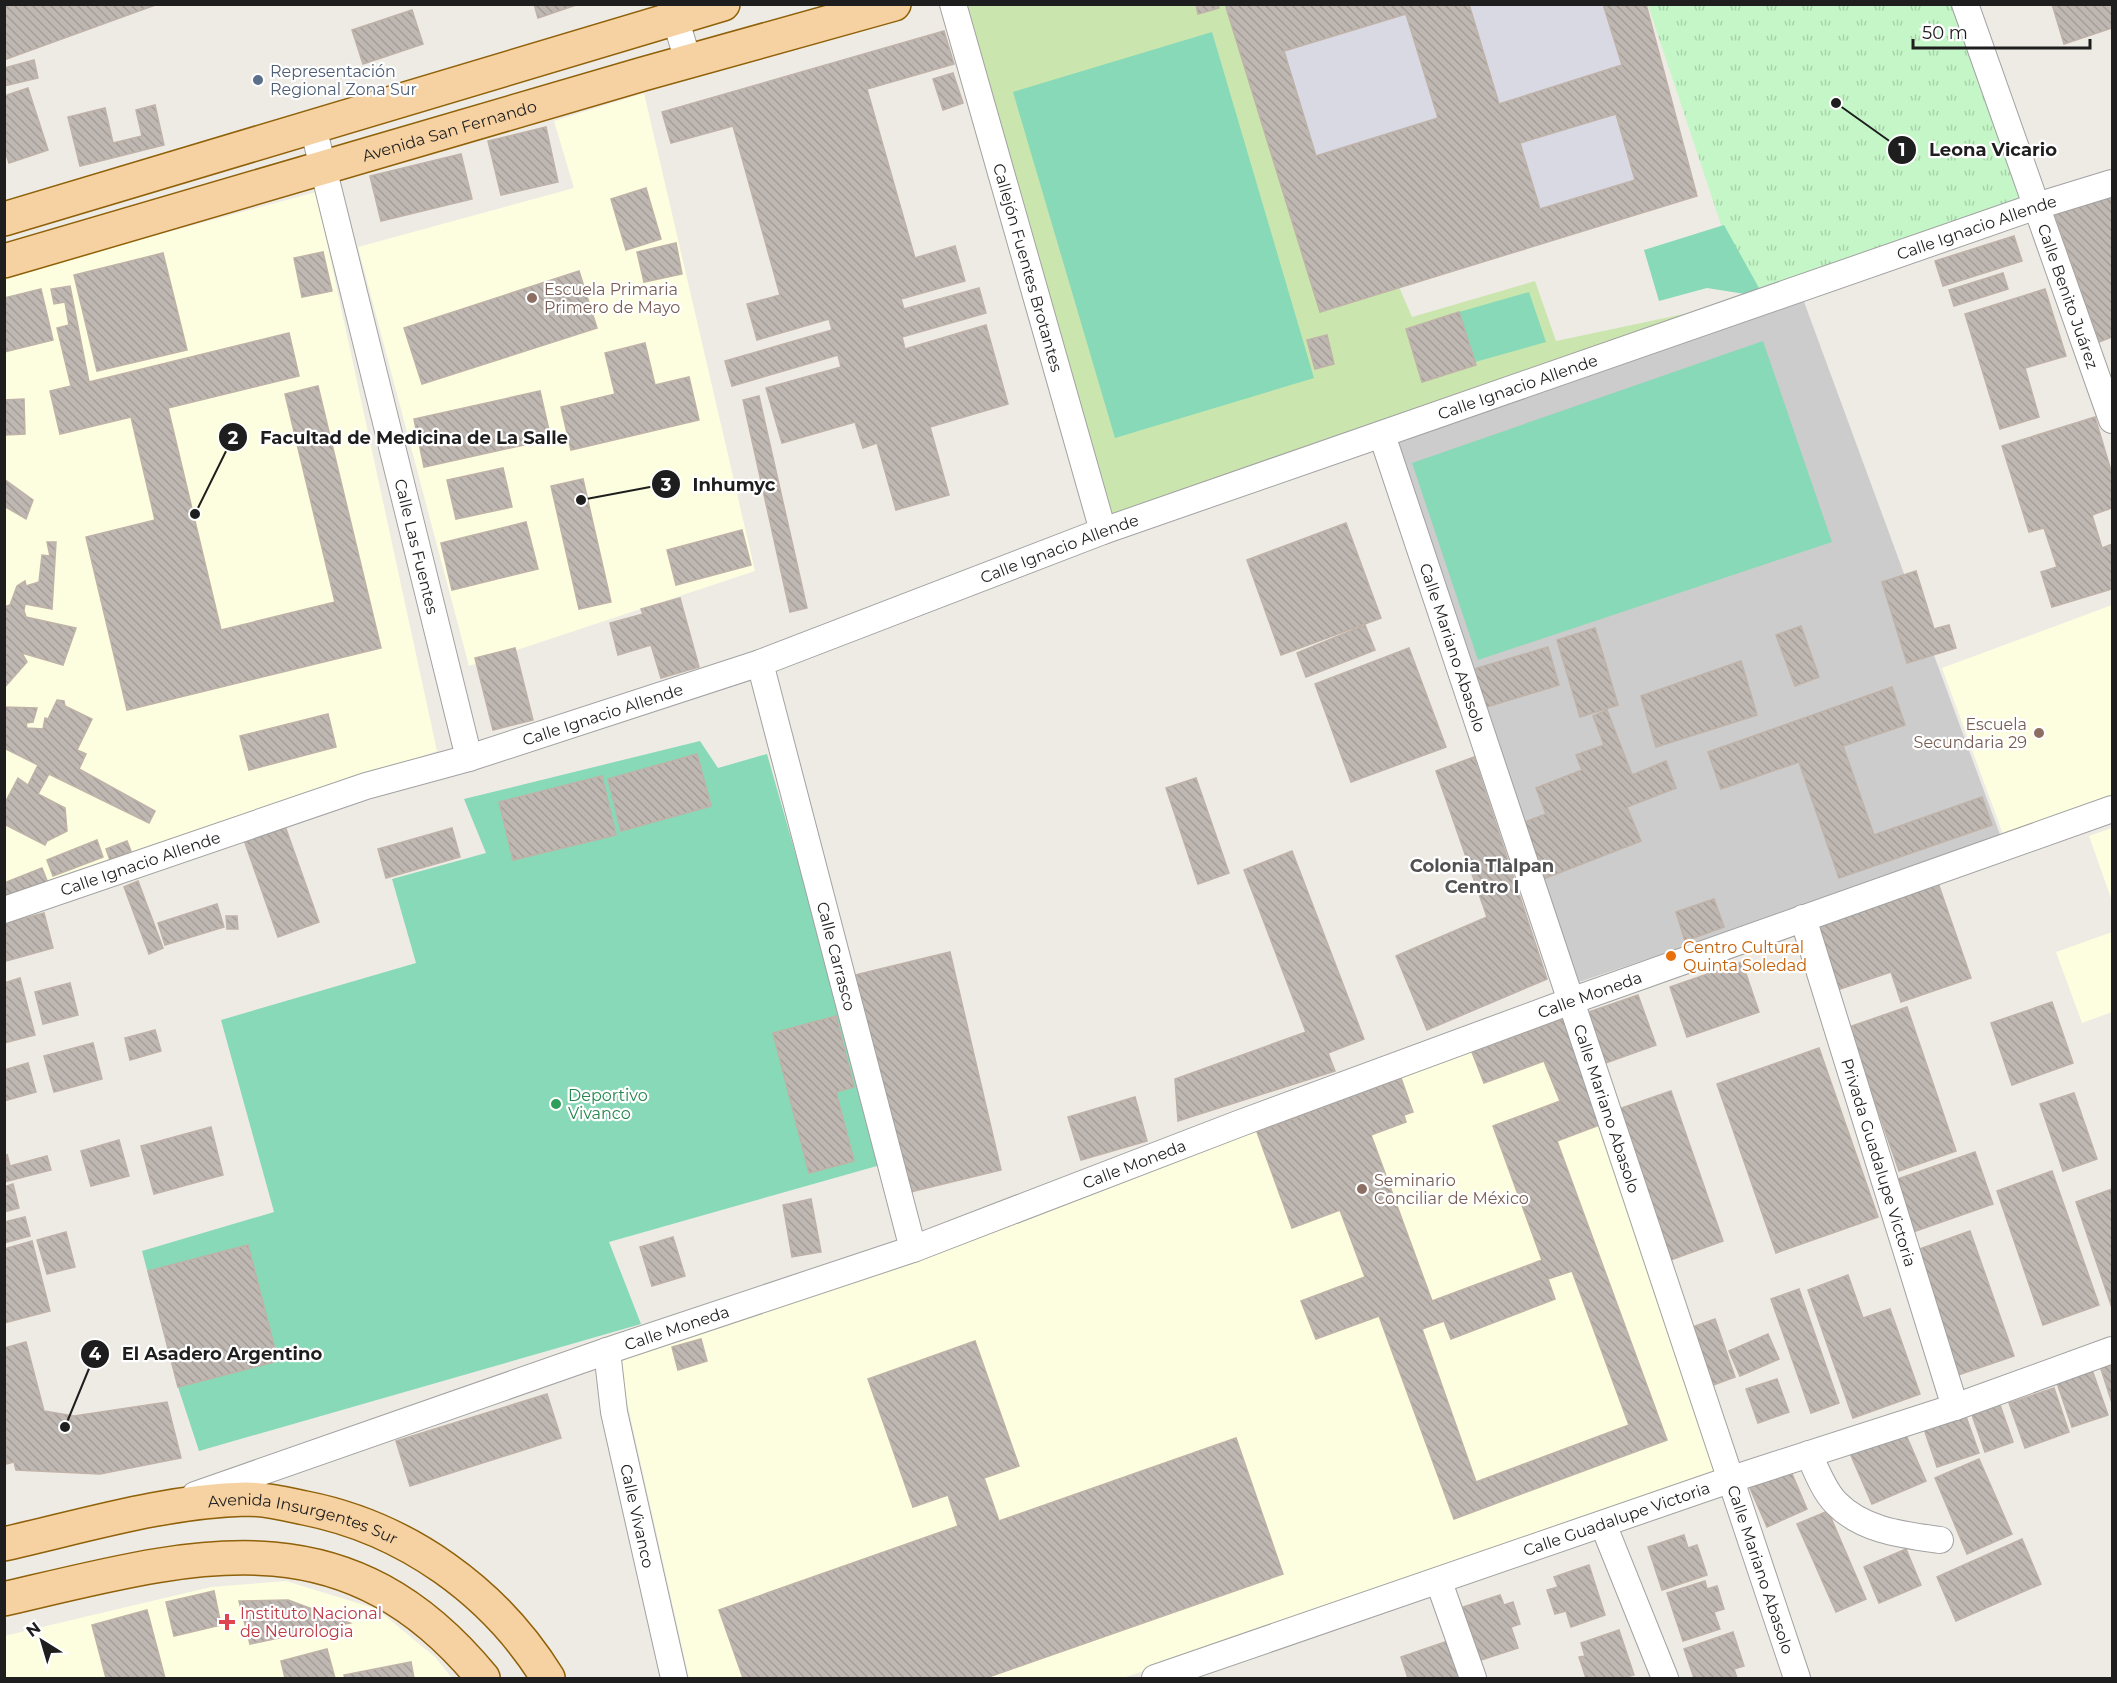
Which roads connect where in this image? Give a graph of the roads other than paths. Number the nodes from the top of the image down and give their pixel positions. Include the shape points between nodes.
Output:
1 (723, 4) edge
2 (894, 4) edge
3 (952, 4) edge
4 (1965, 4) edge
5 (673, 11) edge
6 (688, 62) junction
7 (313, 127) junction
8 (325, 168) junction
9 (2112, 183) edge
10 (2037, 206) junction
11 (4, 219) edge
12 (4, 261) edge
13 (2112, 420) edge
14 (1382, 435) junction
15 (1103, 531) junction
16 (760, 663) junction
17 (469, 758) junction
18 (2112, 809) edge
19 (4, 910) edge
20 (1803, 918) junction
21 (1571, 1001) junction
22 (913, 1249) junction
23 (2112, 1350) edge
24 (607, 1351) junction
25 (1955, 1407) junction
26 (1809, 1454) junction
27 (1732, 1479) junction
28 (153, 1510) junction
29 (1603, 1524) junction
30 (1940, 1540) dead end
31 (4, 1544) edge
32 (1439, 1582) junction
33 (4, 1599) edge
34 (483, 1678) edge
35 (548, 1678) edge
36 (674, 1678) edge
37 (1155, 1678) edge
38 (1473, 1678) edge
39 (1665, 1678) edge
40 (1797, 1678) edge

1 - 5 main road
2 - 6 main road, Avenida San Fernando
3 - 15 street, Callejón Fuentes Brotantes
4 - 10 street, Calle Benito Juárez
5 - 6 street
5 - 7 main road
6 - 8 main road, Avenida San Fernando
7 - 8 street, Calle Las Fuentes
7 - 11 main road
8 - 12 main road, Avenida San Fernando
8 - 17 street, Calle Las Fuentes
9 - 10 street, Calle Ignacio Allende
10 - 13 street, Calle Benito Juárez
10 - 14 street, Calle Ignacio Allende
14 - 15 street, Calle Ignacio Allende
14 - 21 street, Calle Mariano Abasolo
15 - 16 street, Calle Ignacio Allende
16 - 17 street, Calle Ignacio Allende
16 - 22 street, Calle Carrasco
17 - 19 street, Calle Ignacio Allende via 366,786
18 - 20 street, Calle Moneda
20 - 21 street, Calle Moneda
20 - 25 street, Privada Guadalupe Victoria
21 - 22 street, Calle Moneda
21 - 27 street, Calle Mariano Abasolo
22 - 24 street, Calle Moneda
23 - 25 street, Calle Guadalupe Victoria
24 - 28 street, Calle Moneda
24 - 36 street, Calle Vivanco via 614,1412
25 - 26 street, Calle Guadalupe Victoria
26 - 27 street, Calle Guadalupe Victoria
26 - 30 street via 1835,1502 1858,1521 1898,1534
27 - 29 street, Calle Guadalupe Victoria
27 - 40 street, Calle Mariano Abasolo
28 - 31 main road, Avenida Insurgentes Sur
28 - 35 main road, Avenida Insurgentes Sur via 249,1499 318,1510 386,1533 419,1551 484,1600 515,1631
29 - 32 street, Calle Guadalupe Victoria
29 - 39 street
32 - 37 street, Calle Guadalupe Victoria
32 - 38 street
33 - 34 main road via 172,1561 212,1557 285,1559 325,1567 393,1596 458,1648

